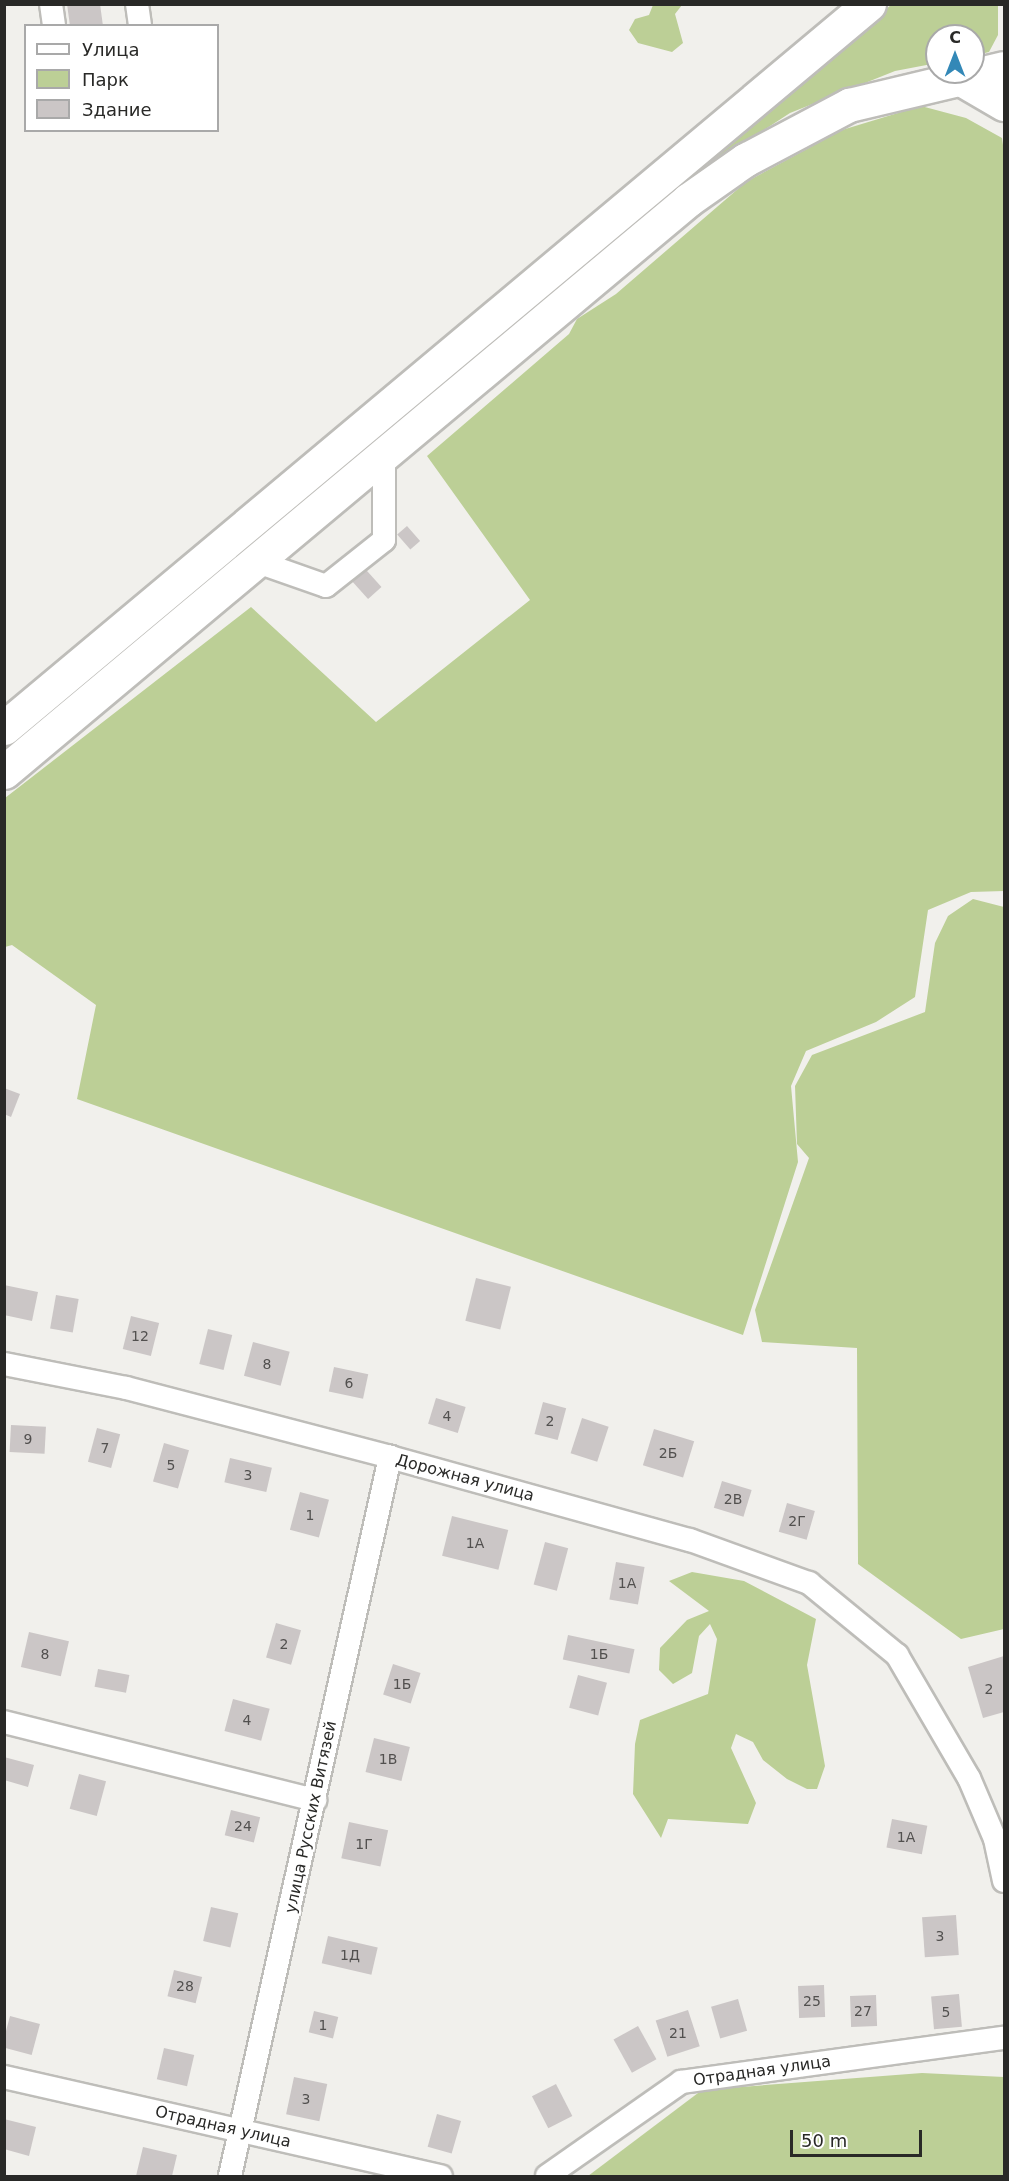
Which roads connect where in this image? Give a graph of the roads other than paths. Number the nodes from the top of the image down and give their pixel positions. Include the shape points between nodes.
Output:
1 (51, 4) edge
2 (137, 4) edge
3 (868, 4) edge
4 (54, 24) edge
5 (140, 24) edge
6 (1005, 68) edge
7 (985, 73) edge
8 (927, 84) edge
9 (970, 84) edge
10 (1005, 104) edge
11 (384, 452) junction
12 (255, 561) junction
13 (4, 728) edge
14 (4, 772) edge
15 (4, 1364) edge
16 (390, 1457) junction
17 (4, 1722) edge
18 (315, 1800) junction
19 (1005, 1881) edge
20 (1005, 2038) edge
21 (4, 2077) edge
22 (242, 2132) junction
23 (230, 2176) edge
24 (441, 2176) edge
25 (547, 2176) edge

1 - 4 street
2 - 5 street
3 - 13 highway
6 - 7 highway
8 - 11 highway via 849,105 745,160 688,200
9 - 10 highway
11 - 12 highway
11 - 12 street via 384,540 326,586
12 - 14 highway
15 - 16 street, Дорожная улица via 126,1388
16 - 18 street, улица Русских Витязей
16 - 19 street, Дорожная улица via 690,1540 809,1583 897,1655 969,1778 995,1839
17 - 18 street
18 - 22 street, улица Русских Витязей
20 - 25 street, Отрадная улица via 681,2082
21 - 22 street, Отрадная улица
22 - 23 street, улица Русских Витязей
22 - 24 street, Отрадная улица

